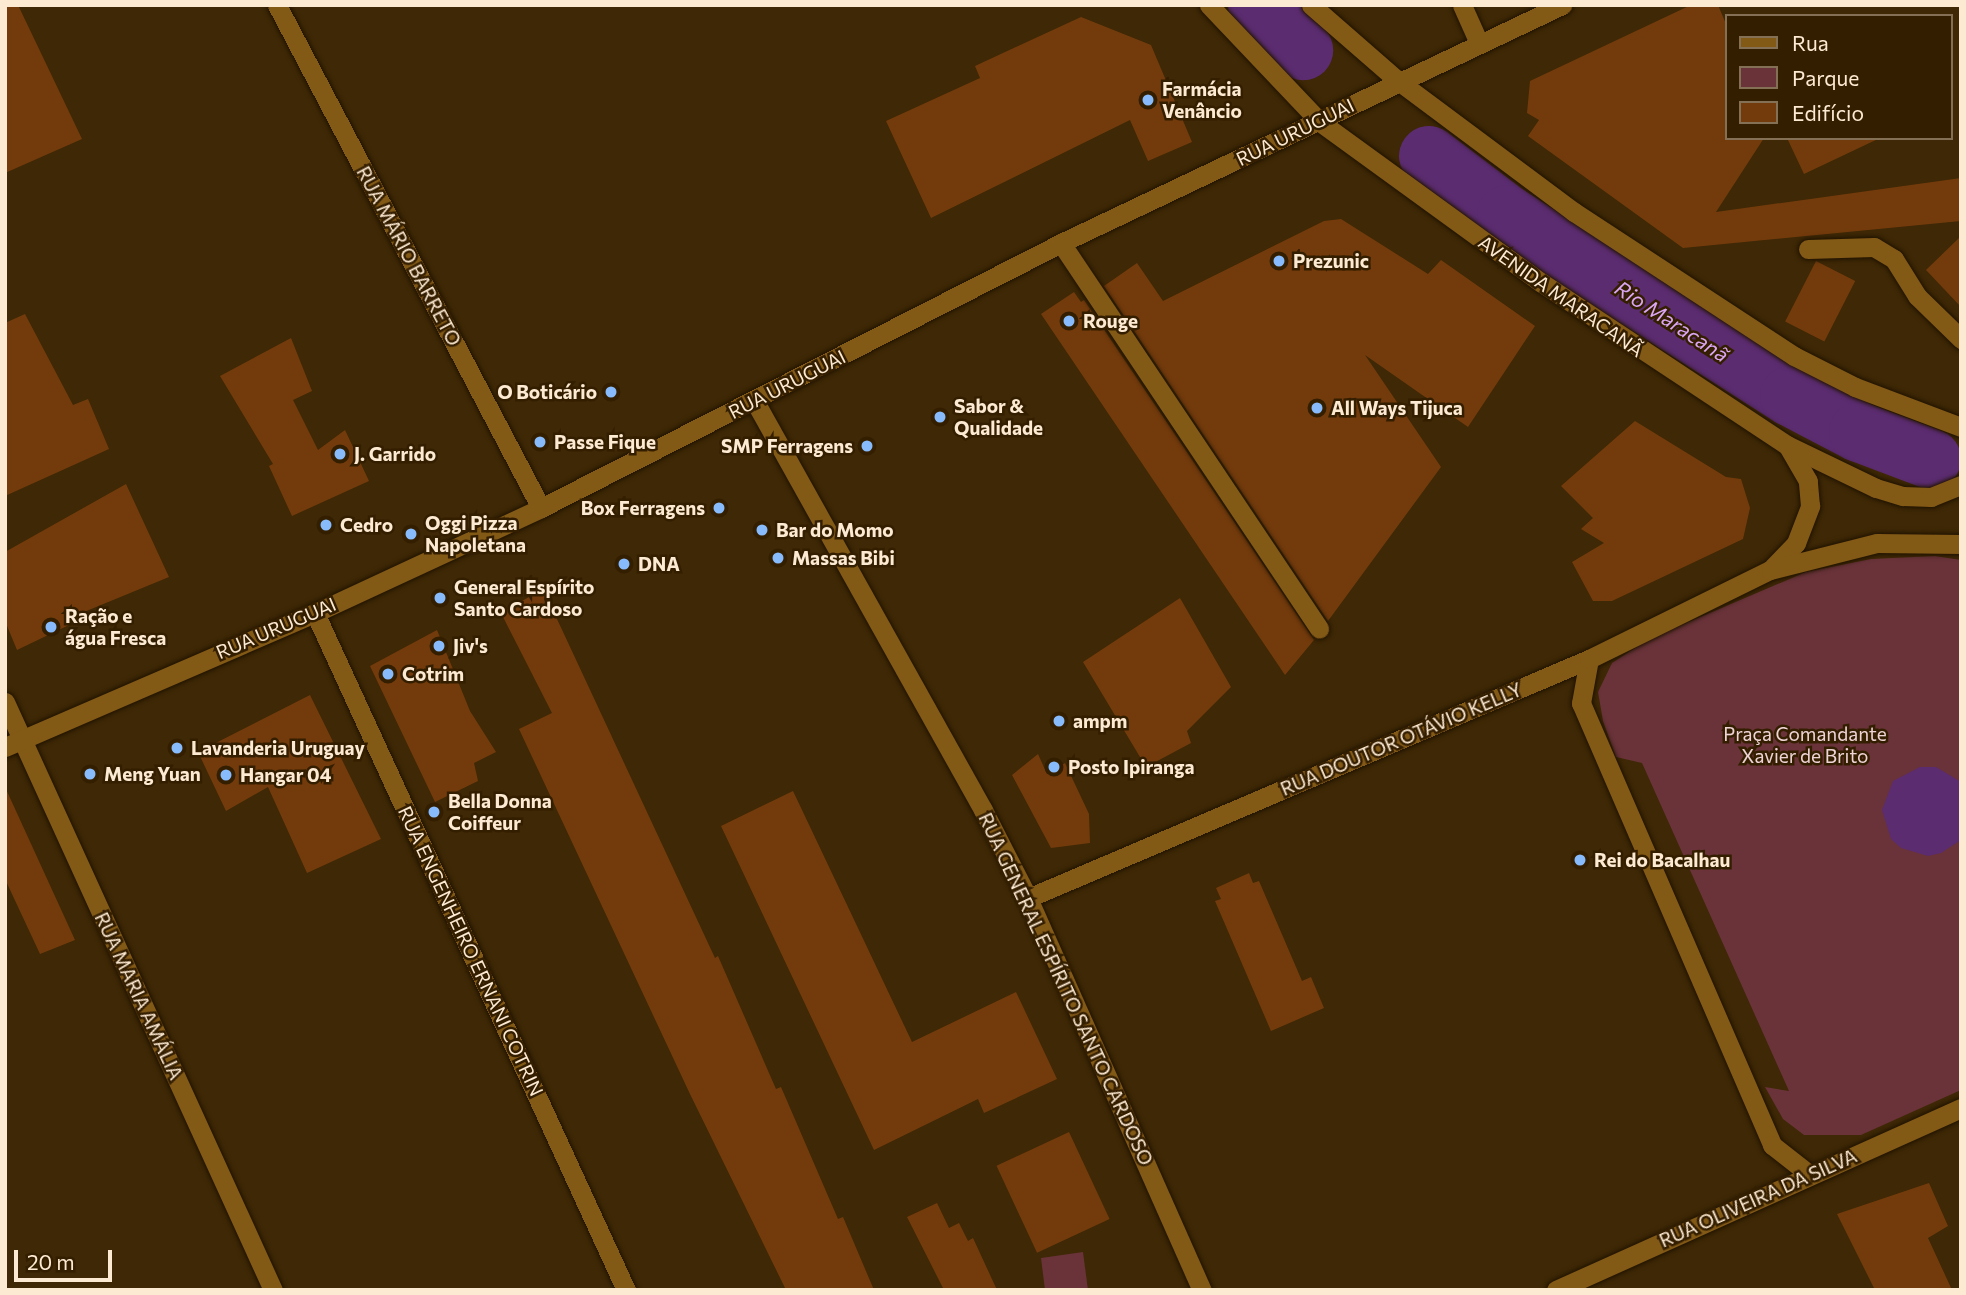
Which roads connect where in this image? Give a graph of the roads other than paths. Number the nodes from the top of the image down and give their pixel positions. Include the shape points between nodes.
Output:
1 (277, 5) edge
2 (1209, 5) edge
3 (1311, 5) edge
4 (1462, 5) edge
5 (1562, 5) edge
6 (1479, 43) junction
7 (1398, 80) junction
8 (1320, 122) junction
9 (1061, 243) junction
10 (1808, 249) dead end
11 (1961, 339) edge
12 (754, 400) junction
13 (1961, 427) edge
14 (1787, 445) junction
15 (1961, 485) edge
16 (541, 508) junction
17 (1961, 544) edge
18 (1770, 570) junction
19 (315, 613) junction
20 (1319, 629) dead end
21 (1589, 659) junction
22 (5, 702) edge
23 (14, 743) edge
24 (1028, 898) junction
25 (1961, 1108) edge
26 (1808, 1174) junction
27 (273, 1290) edge
28 (626, 1290) edge
29 (1202, 1290) edge
30 (1556, 1290) edge

1 - 16 street, RUA MÁRIO BARRETO
2 - 8 street, AVENIDA MARACANÃ
3 - 7 street
4 - 6 street
5 - 6 street, RUA URUGUAI
6 - 7 street, RUA URUGUAI
7 - 8 street, RUA URUGUAI
7 - 13 street via 1574,212 1794,356 1855,387
8 - 9 street, RUA URUGUAI
8 - 14 street, AVENIDA MARACANÃ via 1574,306
9 - 12 street, RUA URUGUAI
9 - 20 street
10 - 11 street via 1874,247 1894,259 1917,296
12 - 16 street, RUA URUGUAI
12 - 24 street, RUA GENERAL ESPÍRITO SANTO CARDOSO via 984,810
14 - 15 street, AVENIDA MARACANÃ via 1876,488 1903,496 1931,497
14 - 18 street via 1808,481 1810,506 1796,543
16 - 19 street, RUA URUGUAI
17 - 18 street via 1877,543
18 - 21 street, RUA DOUTOR OTÁVIO KELLY
19 - 23 street, RUA URUGUAI
19 - 28 street, RUA ENGENHEIRO ERNANI COTRIN
21 - 24 street, RUA DOUTOR OTÁVIO KELLY
21 - 26 street via 1581,703 1772,1144
22 - 23 street, RUA MARIA AMÁLIA
23 - 27 street, RUA MARIA AMÁLIA
24 - 29 street, RUA GENERAL ESPÍRITO SANTO CARDOSO
25 - 26 street, RUA OLIVEIRA DA SILVA
26 - 30 street, RUA OLIVEIRA DA SILVA

